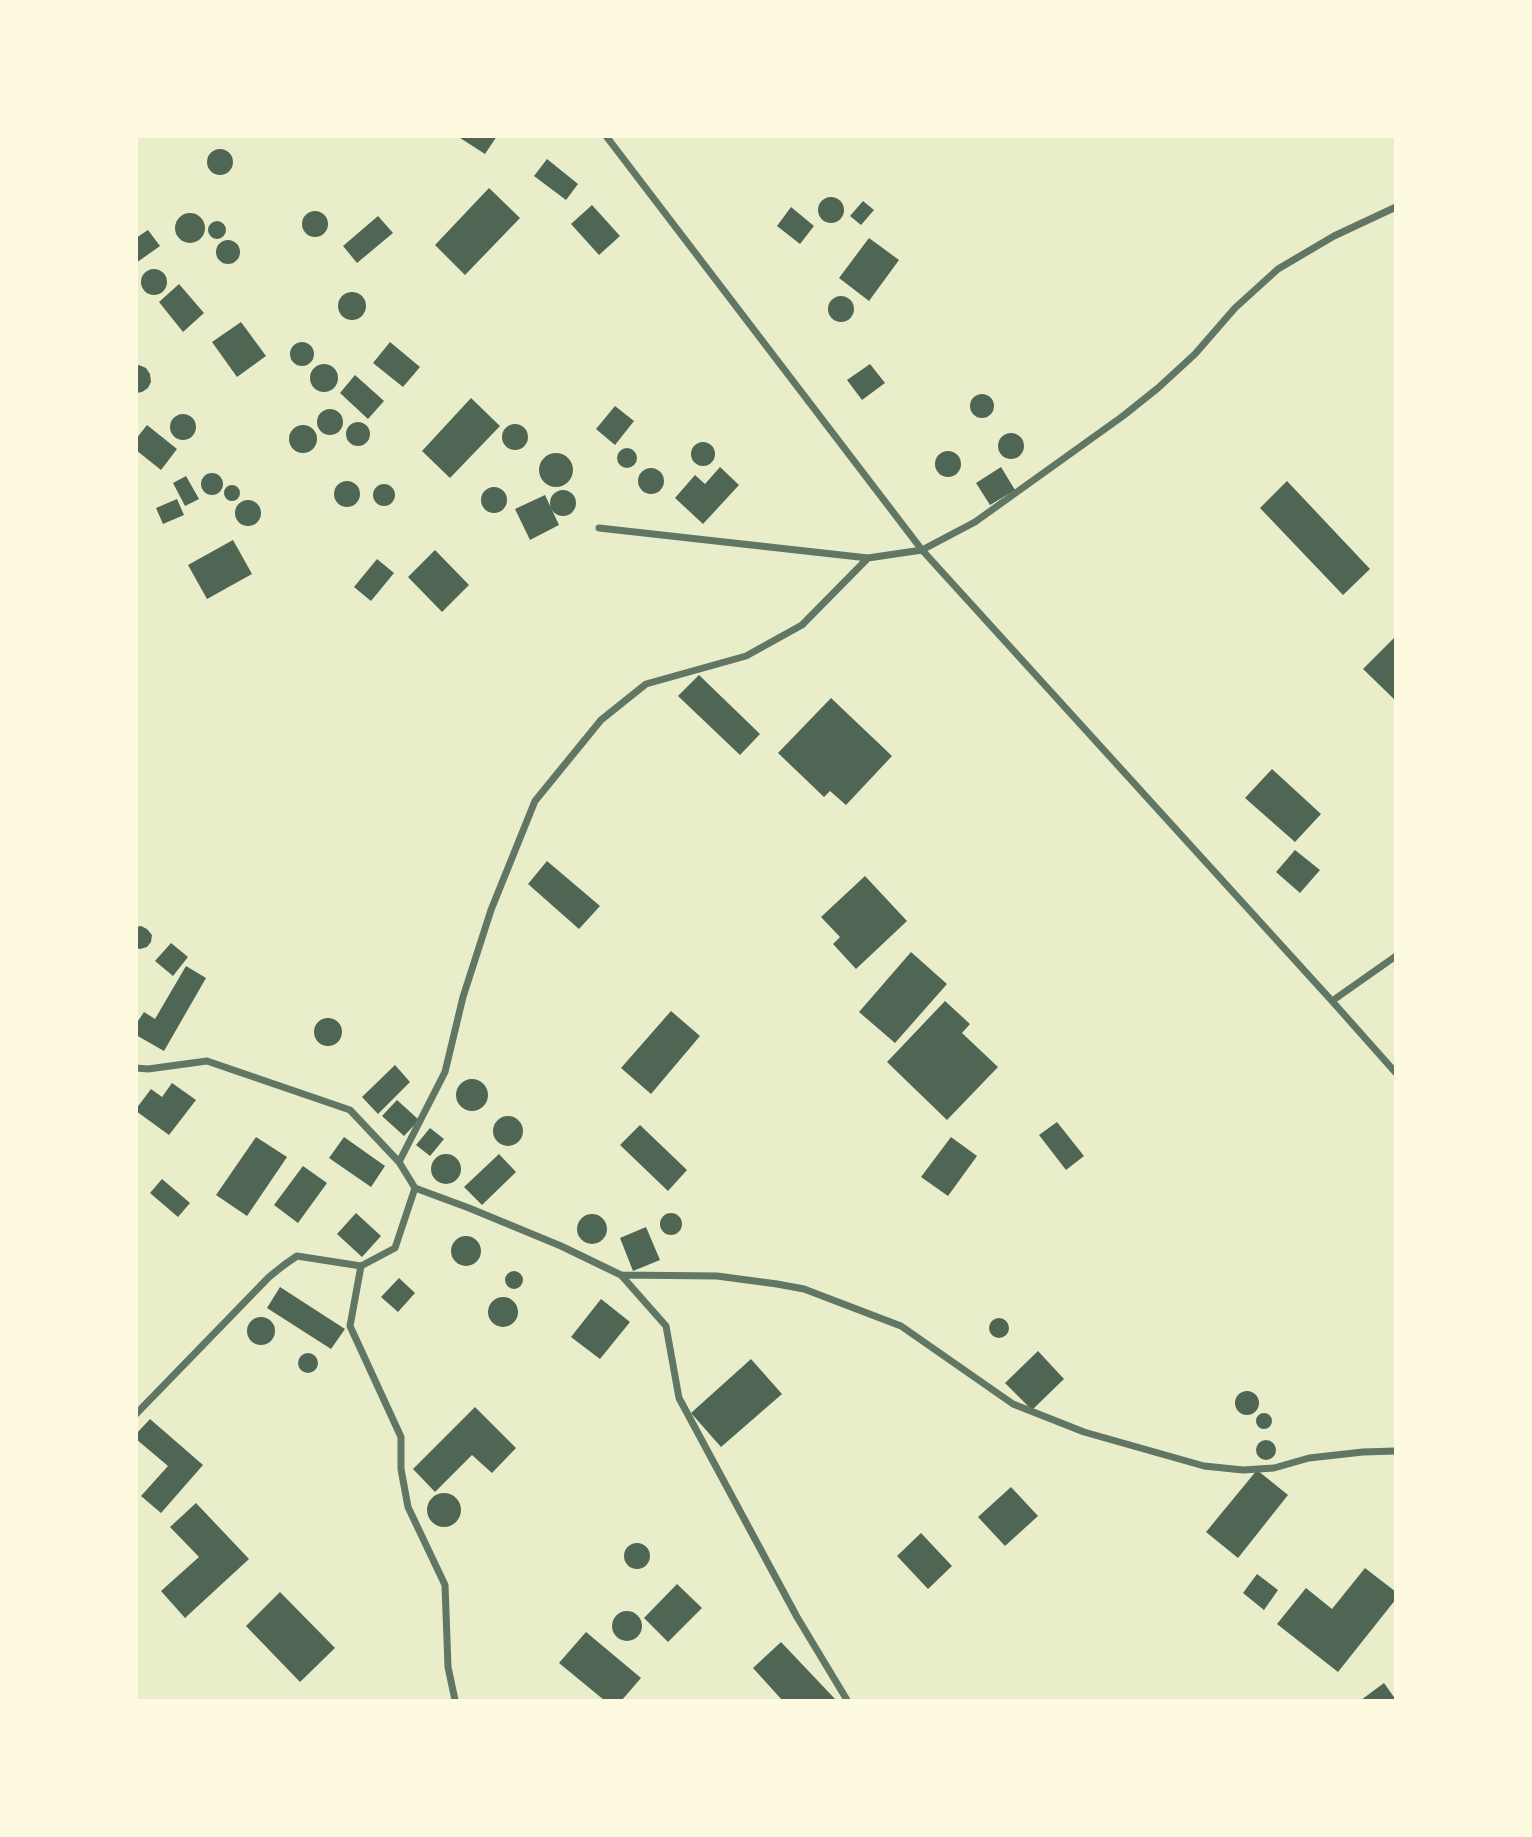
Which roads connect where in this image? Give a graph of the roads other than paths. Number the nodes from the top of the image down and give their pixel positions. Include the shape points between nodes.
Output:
1 (606, 136) edge
2 (1395, 207) edge
3 (599, 528) dead end
4 (922, 550) junction
5 (867, 558) junction
6 (1395, 956) edge
7 (1332, 1001) junction
8 (136, 1068) edge
9 (1395, 1073) edge
10 (399, 1162) junction
11 (415, 1188) junction
12 (361, 1266) junction
13 (621, 1275) junction
14 (136, 1414) edge
15 (1395, 1451) edge
16 (455, 1700) edge
17 (847, 1700) edge

1 - 4 street
2 - 4 street via 1278,269 1235,308 1195,354 1123,416 975,522
3 - 5 street
4 - 5 street
4 - 7 street
5 - 10 street via 802,625 746,656 646,684 601,720 535,801 491,910 444,1072
6 - 7 street
7 - 9 street
8 - 10 street via 206,1062 350,1110
10 - 11 street
11 - 12 street via 395,1248
11 - 13 street
12 - 14 street via 297,1256 269,1277
12 - 16 street via 350,1326 401,1437 408,1507 445,1585 448,1667
13 - 15 street via 717,1276 804,1289 901,1326 1013,1404 1084,1432 1204,1466 1274,1468 1309,1458
13 - 17 street via 666,1326 679,1398

